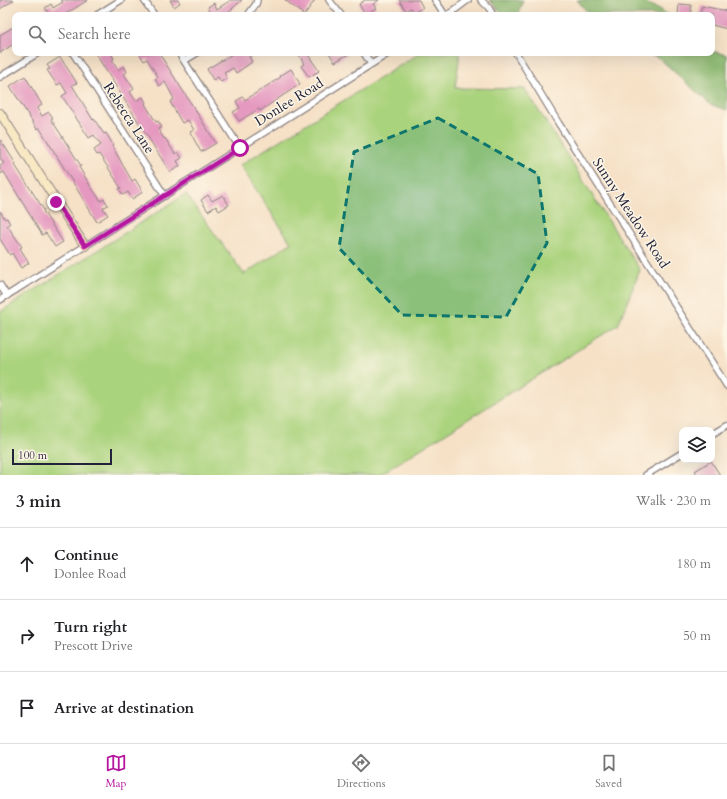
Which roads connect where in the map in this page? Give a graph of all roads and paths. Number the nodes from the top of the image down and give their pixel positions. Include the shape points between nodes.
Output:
1 (121, 0) edge
2 (144, 0) edge
3 (257, 0) edge
4 (330, 0) edge
5 (435, 0) edge
6 (468, 0) edge
7 (481, 0) edge
8 (102, 12) edge
9 (152, 12) edge
10 (250, 12) edge
11 (339, 12) edge
12 (443, 12) edge
13 (452, 12) edge
14 (491, 12) edge
15 (33, 56) edge
16 (75, 56) edge
17 (180, 56) edge
18 (192, 56) edge
19 (366, 56) edge
20 (384, 56) edge
21 (518, 56) edge
22 (184, 61) junction
23 (371, 64) junction
24 (0, 77) edge
25 (0, 112) edge
26 (240, 148) junction
27 (165, 196) junction
28 (85, 246) junction
29 (0, 285) edge
30 (6, 296) junction
31 (0, 300) edge
32 (727, 386) edge
33 (727, 425) edge
34 (715, 432) edge
35 (679, 455) edge
36 (646, 475) edge

1 - 8 street
2 - 9 street
3 - 10 street
4 - 11 street
5 - 12 street
6 - 13 street
7 - 14 street
15 - 24 street
16 - 27 street, Rebecca Lane
17 - 22 street
18 - 22 street
19 - 23 street
20 - 23 street, Donlee Road
21 - 32 street, Sunny Meadow Road
22 - 26 street
23 - 26 street, Donlee Road
25 - 28 street
26 - 27 street, Donlee Road
27 - 28 street, Donlee Road
28 - 30 street, Donlee Road
29 - 30 street
30 - 31 street, Donlee Road
33 - 34 street
35 - 36 street

